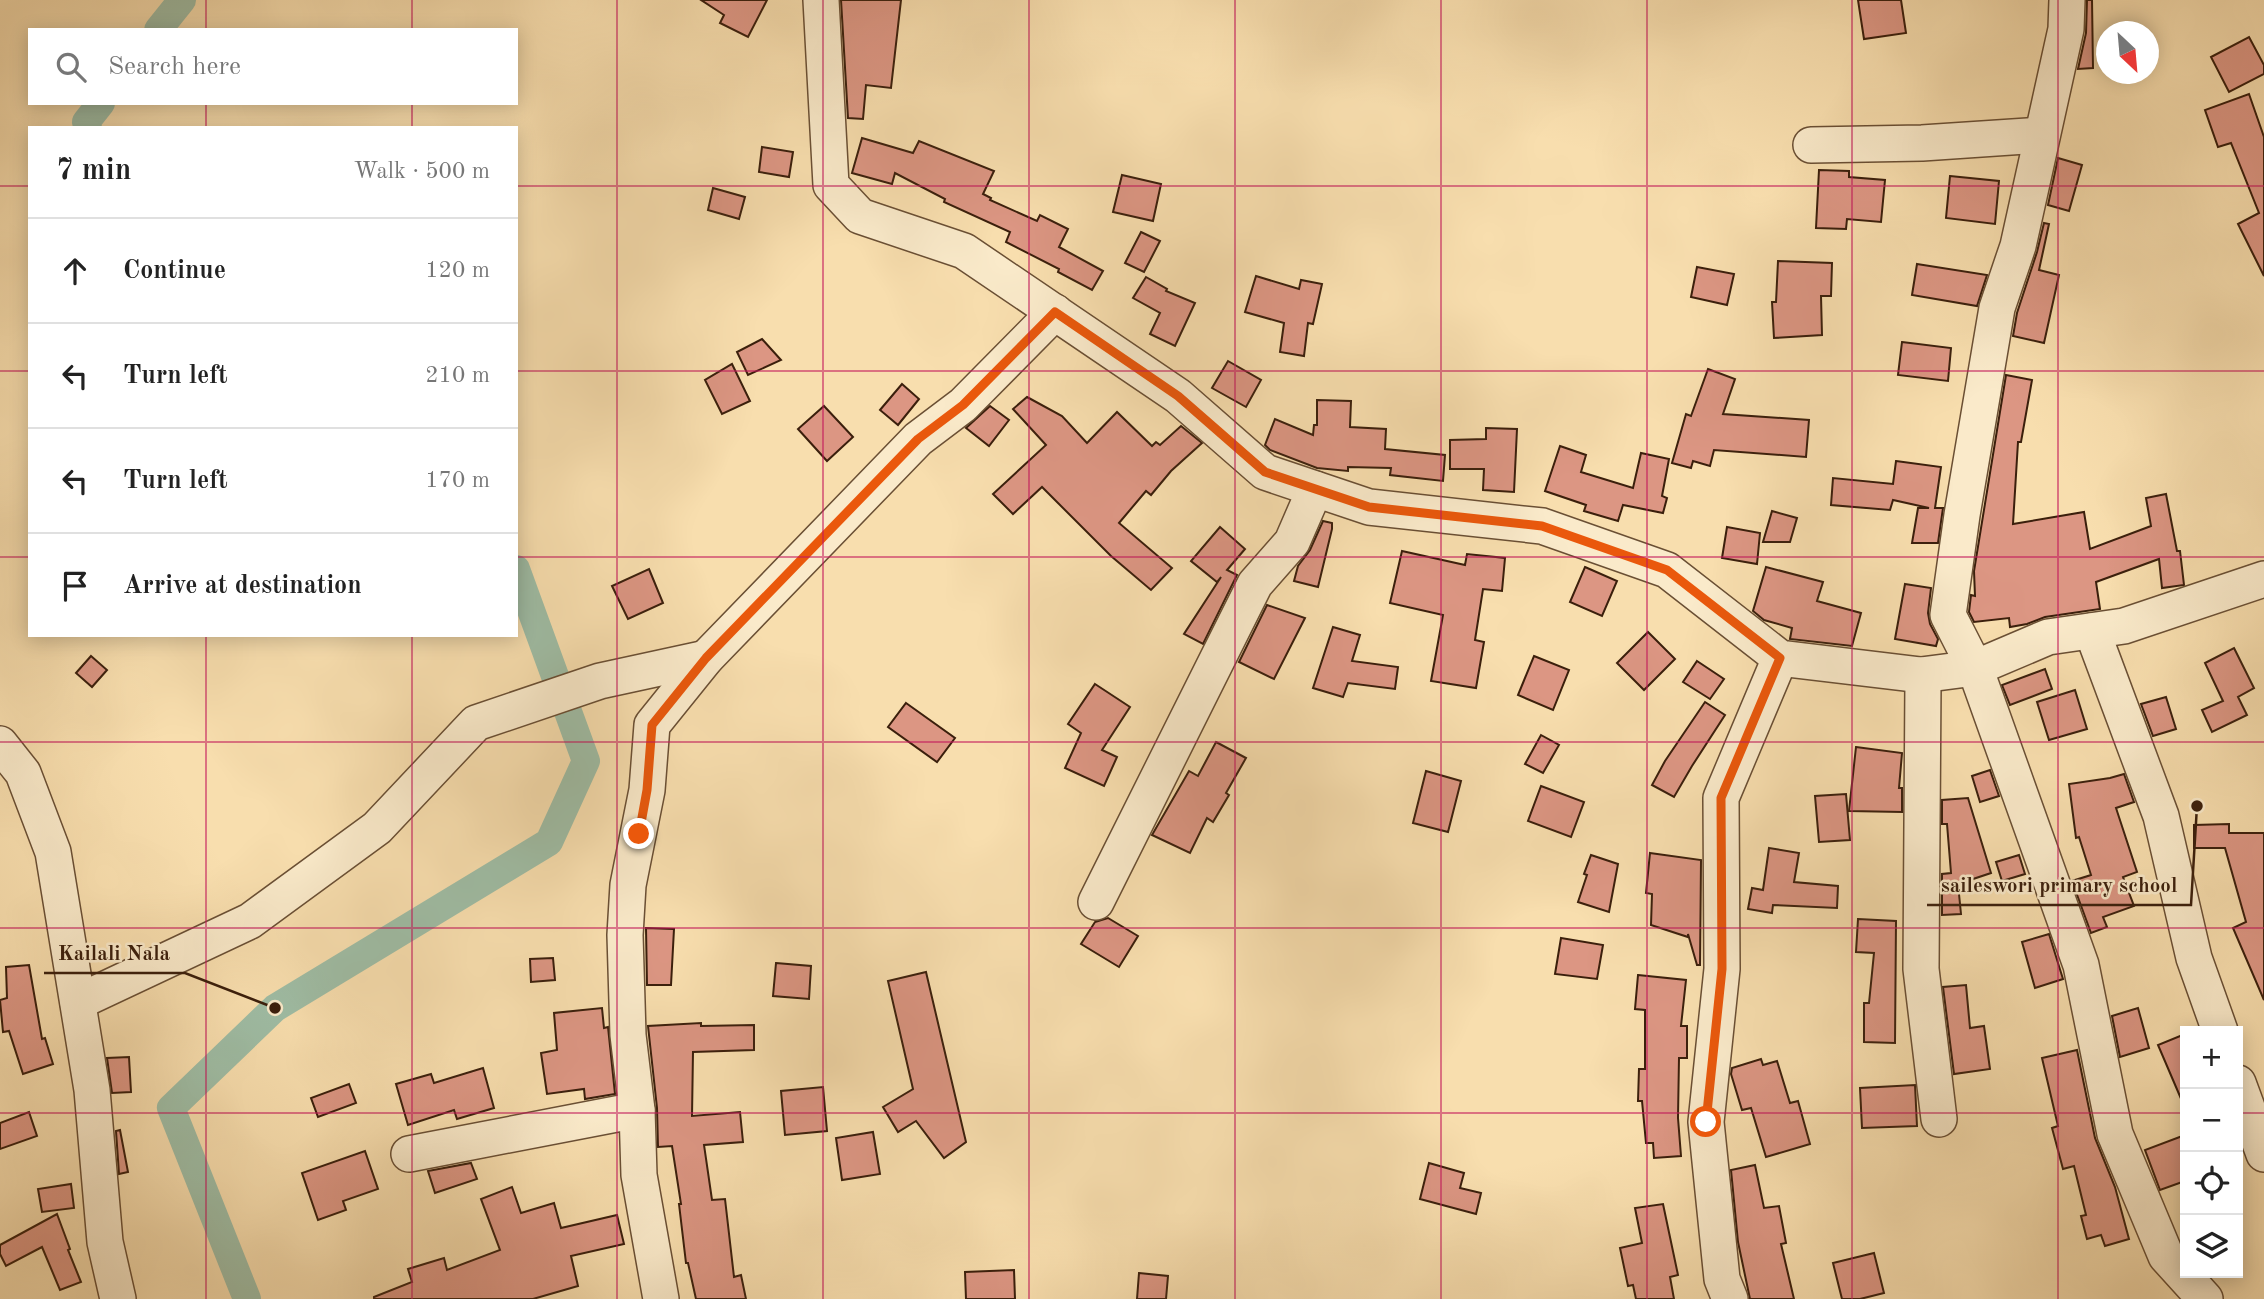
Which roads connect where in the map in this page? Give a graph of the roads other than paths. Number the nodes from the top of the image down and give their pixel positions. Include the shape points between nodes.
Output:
1 (821, 0) edge
2 (2067, 0) edge
3 (2042, 135) junction
4 (1811, 145) dead end
5 (1055, 312) junction
6 (1315, 489) junction
7 (2264, 579) edge
8 (2092, 631) junction
9 (706, 658) junction
10 (1780, 658) junction
11 (1975, 668) junction
12 (1921, 675) junction
13 (0, 744) edge
14 (1096, 902) dead end
15 (78, 1002) junction
16 (2218, 1026) edge
17 (2240, 1089) edge
18 (637, 1110) junction
19 (1939, 1119) dead end
20 (409, 1154) dead end
21 (2264, 1154) edge
22 (118, 1299) edge
23 (662, 1299) edge
24 (1730, 1299) edge
25 (2205, 1299) edge

1 - 5 street via 831,185 860,216 964,251
2 - 3 street via 2066,29
3 - 4 street
3 - 11 street via 2018,246 1997,307 1948,615
5 - 6 street via 1178,396 1265,472
5 - 9 street via 963,405 918,439
6 - 10 street via 1369,507 1542,526 1667,570
6 - 14 street via 1292,542 1255,584
7 - 8 street via 2124,626
8 - 11 street via 2048,637
8 - 16 street via 2161,816 2194,958
9 - 15 street via 600,681 475,723 377,828 250,921
9 - 18 street via 652,725 625,936 628,1035
10 - 12 street
10 - 24 street via 1721,798 1722,969 1706,1122 1722,1279
11 - 12 street
11 - 25 street via 2081,965 2115,1134 2166,1256
12 - 19 street via 1922,969
13 - 15 street via 23,773 53,852
15 - 22 street via 92,1090 105,1242
17 - 21 street
18 - 20 street
18 - 23 street via 639,1175

